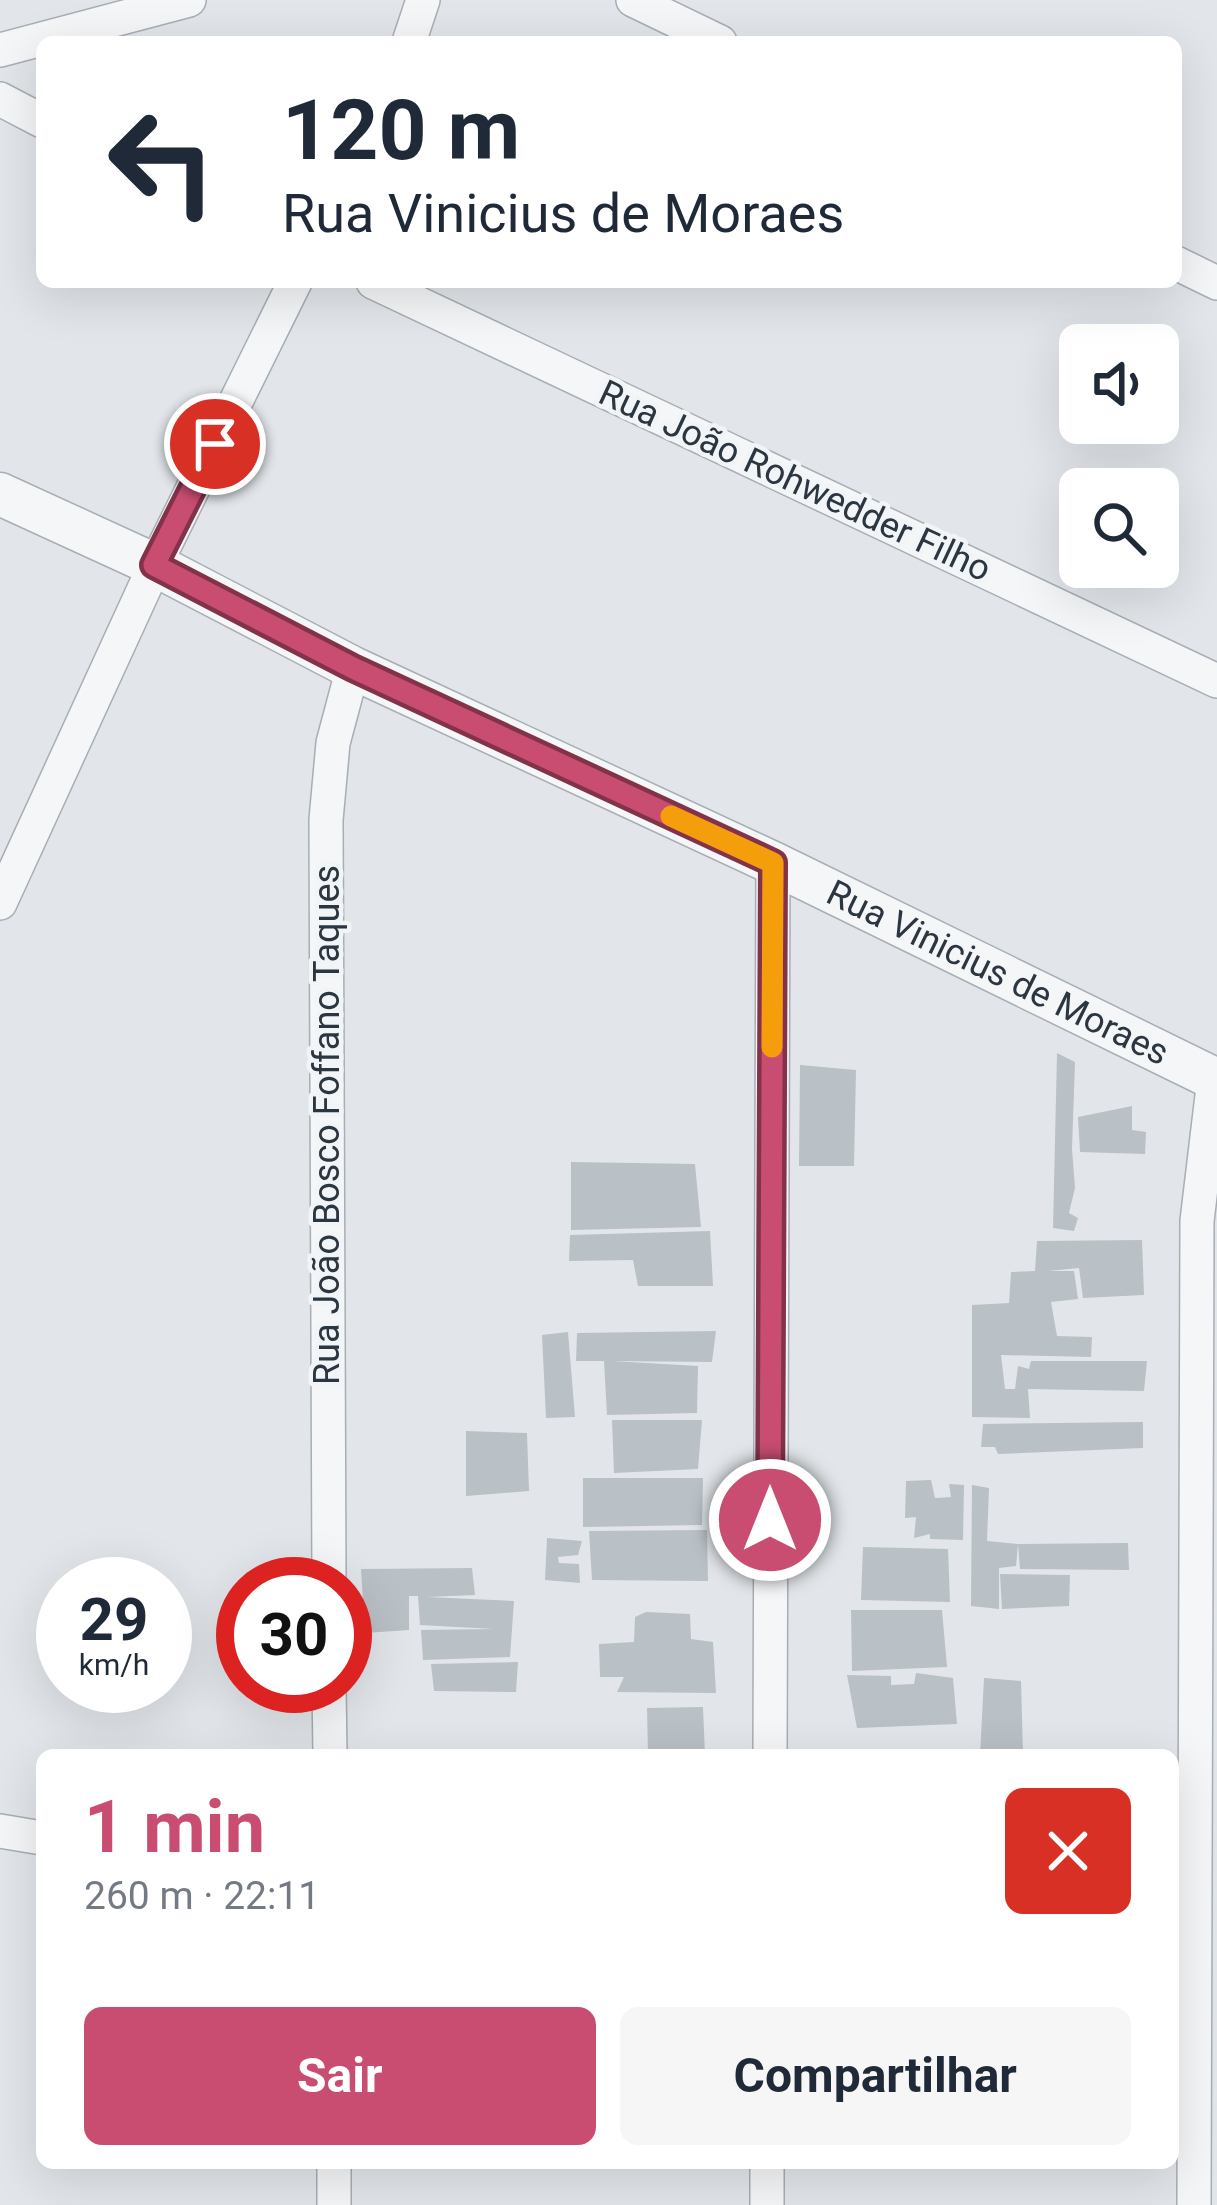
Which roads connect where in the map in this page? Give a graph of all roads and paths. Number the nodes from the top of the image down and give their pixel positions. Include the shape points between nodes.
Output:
1 (189, 0) edge
2 (422, 0) edge
3 (633, 0) edge
4 (91, 35) edge
5 (411, 36) edge
6 (708, 36) edge
7 (36, 44) edge
8 (0, 50) edge
9 (0, 99) edge
10 (36, 119) edge
11 (1182, 266) edge
12 (1217, 283) edge
13 (293, 288) edge
14 (386, 288) edge
15 (0, 494) edge
16 (154, 565) junction
17 (353, 668) junction
18 (1217, 681) edge
19 (773, 863) junction
20 (0, 903) edge
21 (1216, 1080) edge
22 (329, 1557) edge
23 (329, 1713) edge
24 (330, 1749) edge
25 (770, 1749) edge
26 (0, 1831) edge
27 (36, 1837) edge
28 (1194, 1865) edge
29 (334, 2169) edge
30 (767, 2169) edge
31 (334, 2205) edge
32 (767, 2205) edge
33 (1194, 2205) edge

1 - 4 street
2 - 5 street
3 - 6 street
7 - 8 street
9 - 10 street
11 - 12 street
13 - 16 street
14 - 18 street, Rua João Rohwedder Filho
15 - 16 street, Rua Vinicius de Moraes
16 - 17 street, Rua Vinicius de Moraes
16 - 20 street
17 - 19 street, Rua Vinicius de Moraes
17 - 22 street, Rua João Bosco Foffano Taques via 333,743 326,820
19 - 21 street, Rua Vinicius de Moraes
19 - 25 street
21 - 28 street via 1197,1221
23 - 24 street
26 - 27 street
28 - 33 street
29 - 31 street
30 - 32 street

